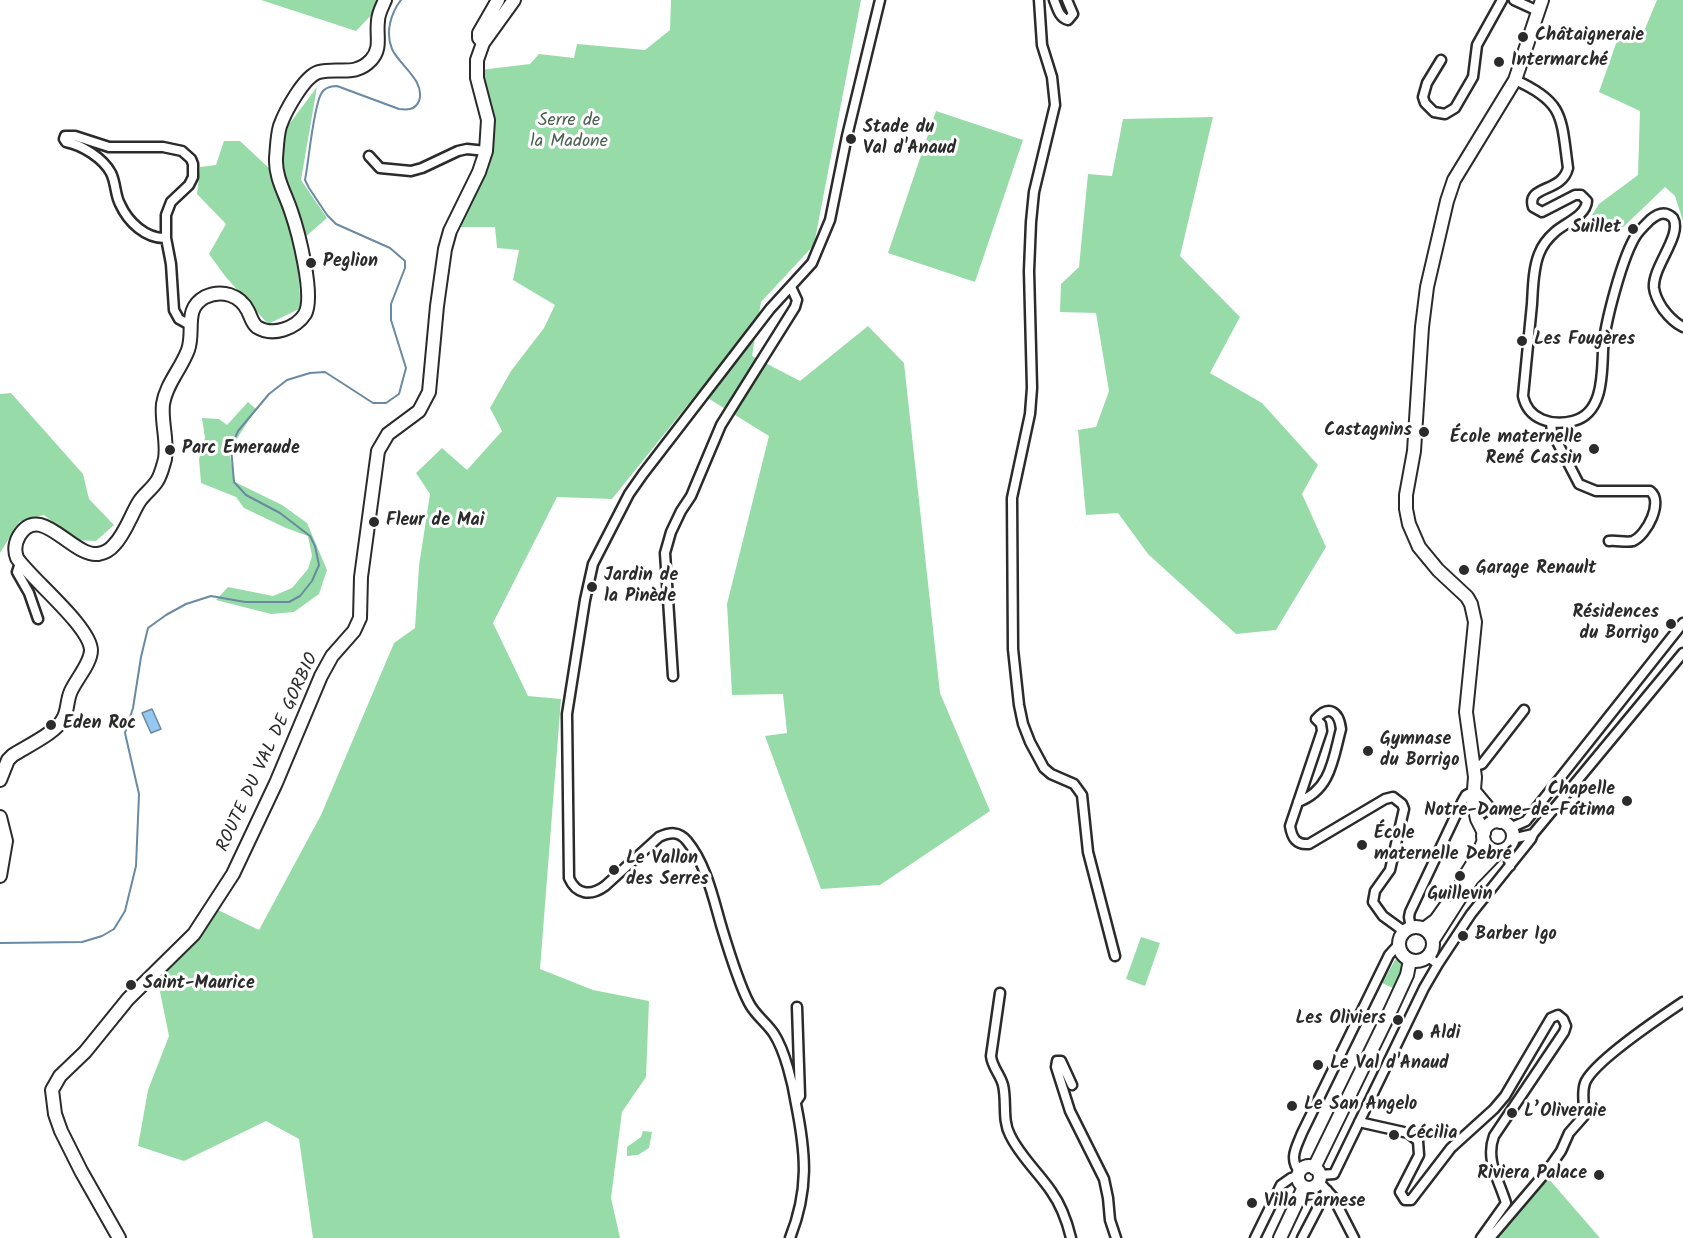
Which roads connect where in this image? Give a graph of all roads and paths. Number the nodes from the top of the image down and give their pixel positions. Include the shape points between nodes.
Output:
1 (385, 0) edge
2 (498, 0) edge
3 (514, 0) edge
4 (880, 0) edge
5 (1039, 0) edge
6 (1054, 0) edge
7 (1067, 0) edge
8 (1502, 0) edge
9 (1514, 0) edge
10 (1540, 5) edge
11 (483, 43) junction
12 (1442, 60) dead end
13 (1515, 80) junction
14 (486, 151) junction
15 (369, 156) dead end
16 (166, 238) junction
17 (791, 287) junction
18 (190, 325) junction
19 (1683, 327) edge
20 (1551, 423) junction
21 (1609, 541) dead end
22 (20, 562) junction
23 (38, 620) dead end
24 (1683, 623) edge
25 (1683, 653) edge
26 (673, 676) dead end
27 (1524, 710) dead end
28 (1474, 772) junction
29 (0, 780) edge
30 (1474, 791) junction
31 (1298, 802) junction
32 (0, 817) edge
33 (1533, 834) junction
34 (1484, 837) junction
35 (1505, 838) junction
36 (1510, 866) junction
37 (0, 876) edge
38 (1424, 929) junction
39 (1408, 930) junction
40 (1433, 940) junction
41 (1399, 944) junction
42 (1115, 956) dead end
43 (1410, 960) junction
44 (1433, 960) junction
45 (1000, 993) dead end
46 (1683, 1002) edge
47 (797, 1007) dead end
48 (1072, 1084) dead end
49 (796, 1102) junction
50 (1359, 1122) junction
51 (1301, 1178) junction
52 (1320, 1179) junction
53 (119, 1238) edge
54 (790, 1238) edge
55 (1071, 1238) edge
56 (1116, 1238) edge
57 (1255, 1238) edge
58 (1280, 1238) edge
59 (1302, 1238) edge
60 (1354, 1238) edge
61 (1481, 1238) edge
62 (1490, 1238) edge

1 - 18 street via 379,14 379,46 372,59 350,72 312,75 280,126 276,170 292,213 304,264 309,306 304,316 288,329 267,330 252,322 237,297 214,294 195,304
2 - 11 street via 479,33
3 - 11 street, ROUTE DU VAL DE GORBIO
4 - 17 street via 830,220 812,263
5 - 42 street via 1042,45 1055,105 1034,192 1031,222 1032,388 1012,498 1013,649 1019,705 1030,742 1044,768 1074,784 1082,795 1088,852
6 - 7 street via 1059,14 1068,20 1073,14
8 - 12 street via 1476,45 1470,83 1455,108 1445,114 1428,108 1423,97
9 - 10 street
10 - 13 street
11 - 14 street, ROUTE DU VAL DE GORBIO via 476,70 488,120
13 - 20 street via 1549,100 1562,119 1566,176 1538,192 1533,207 1546,211 1575,195 1587,201 1582,212 1549,237 1535,267 1523,396 1531,412
13 - 28 street via 1462,164 1447,201 1426,296 1414,451 1406,495 1409,524 1419,548 1467,597 1473,611 1466,712
14 - 15 street via 458,151 411,171 380,168
14 - 53 street, ROUTE DU VAL DE GORBIO via 445,249 429,392 419,411 388,434 378,451 361,577 361,609 354,631 321,676 233,874 207,917 184,946 128,999 52,1090 62,1131
16 - 16 street via 157,238 134,225 120,204 110,170 85,149 66,142 65,136 109,147 163,147 188,155 193,164 192,177 171,202 166,215
16 - 18 street via 174,310 179,319
17 - 26 street via 797,300 795,307 721,425 671,532 665,553
17 - 49 street via 643,474 598,551 589,577 567,714 567,769 572,886 587,894 595,893 659,837 669,833 684,838 706,876 749,1003 777,1038
18 - 22 street via 188,350 163,405 162,470 116,544 94,554 38,524 20,534 15,552
19 - 20 street via 1668,317 1654,289 1654,280 1678,233 1676,220 1661,213 1637,234 1629,250 1604,339 1602,378 1593,407 1578,420
20 - 21 street via 1579,484 1596,491 1654,494 1654,510 1639,537 1632,542
22 - 23 street via 17,572
22 - 29 street via 64,608 91,650 70,692 64,718 56,728 13,754
24 - 35 street via 1526,821
25 - 33 street
27 - 28 street
28 - 30 street
30 - 34 street via 1473,802
30 - 35 street
30 - 39 street via 1462,802 1410,912
31 - 31 street via 1328,779 1341,729 1335,713 1322,712 1316,719 1322,731
31 - 39 street via 1290,826 1294,840 1303,845 1318,841 1385,799 1393,797 1402,804 1390,870 1375,891 1372,903 1383,916
32 - 37 street via 6,841
33 - 35 street
33 - 36 street
34 - 35 street via 1491,849
34 - 35 street via 1491,823
34 - 38 street via 1477,857 1441,913
35 - 36 street
35 - 40 street via 1472,879
36 - 44 street
38 - 39 street
38 - 40 street
39 - 41 street
40 - 44 street
41 - 43 street
41 - 51 street via 1389,956 1302,1133 1293,1158
43 - 44 street
43 - 52 street
44 - 50 street via 1424,988
45 - 55 street via 991,1056 1003,1086 1005,1122 1018,1149 1064,1213
46 - 62 street via 1635,1035 1590,1074 1582,1092 1584,1116 1547,1171
47 - 49 street via 800,1096
48 - 56 street via 1061,1061 1057,1061 1070,1111 1104,1179
49 - 54 street via 805,1180
50 - 52 street via 1334,1174
50 - 61 street via 1408,1132 1419,1141 1419,1155 1400,1192 1405,1200 1411,1200 1450,1148 1505,1096 1551,1018 1558,1015 1563,1019 1564,1032 1494,1136 1490,1156 1506,1203
51 - 52 street via 1311,1188
51 - 52 street via 1304,1168
51 - 57 street via 1291,1178 1281,1185
51 - 58 street
52 - 59 street
52 - 60 street

